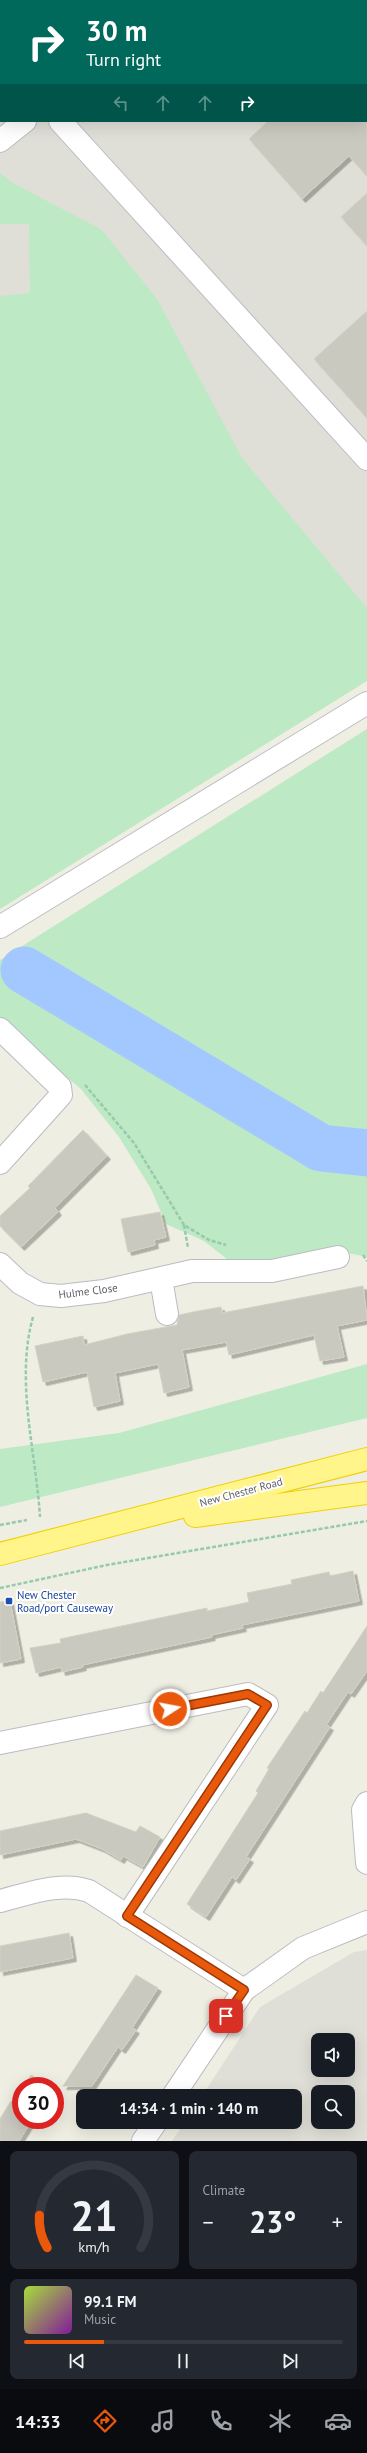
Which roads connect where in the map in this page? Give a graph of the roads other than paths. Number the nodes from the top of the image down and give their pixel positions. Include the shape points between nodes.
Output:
1 (24, 122) edge
2 (61, 122) edge
3 (0, 141) edge
4 (367, 459) edge
5 (367, 703) edge
6 (0, 927) edge
7 (2, 1031) edge
8 (0, 1163) edge
9 (338, 1257) dead end
10 (0, 1264) edge
11 (161, 1279) junction
12 (167, 1314) dead end
13 (367, 1459) edge
14 (367, 1493) edge
15 (115, 1525) junction
16 (0, 1554) edge
17 (0, 1743) edge
18 (367, 1803) edge
19 (367, 1863) edge
20 (0, 1901) edge
21 (127, 1916) junction
22 (367, 1922) edge
23 (244, 1990) junction
24 (178, 2089) edge
25 (151, 2129) edge
26 (143, 2141) edge

1 - 3 street
2 - 4 street
5 - 6 street
7 - 8 street via 60,1087 61,1095
9 - 11 street, Hulme Close via 272,1271 192,1270
10 - 11 street, Hulme Close via 20,1283 40,1294 60,1296 104,1291
11 - 12 street
13 - 15 highway, New Chester Road
14 - 15 highway, New Chester Road
15 - 16 highway, New Chester Road
17 - 21 street via 248,1694 267,1705
18 - 19 street via 363,1810
20 - 21 street via 60,1887 76,1886 89,1891
21 - 23 street
22 - 23 street via 302,1948
23 - 24 street
25 - 26 street

